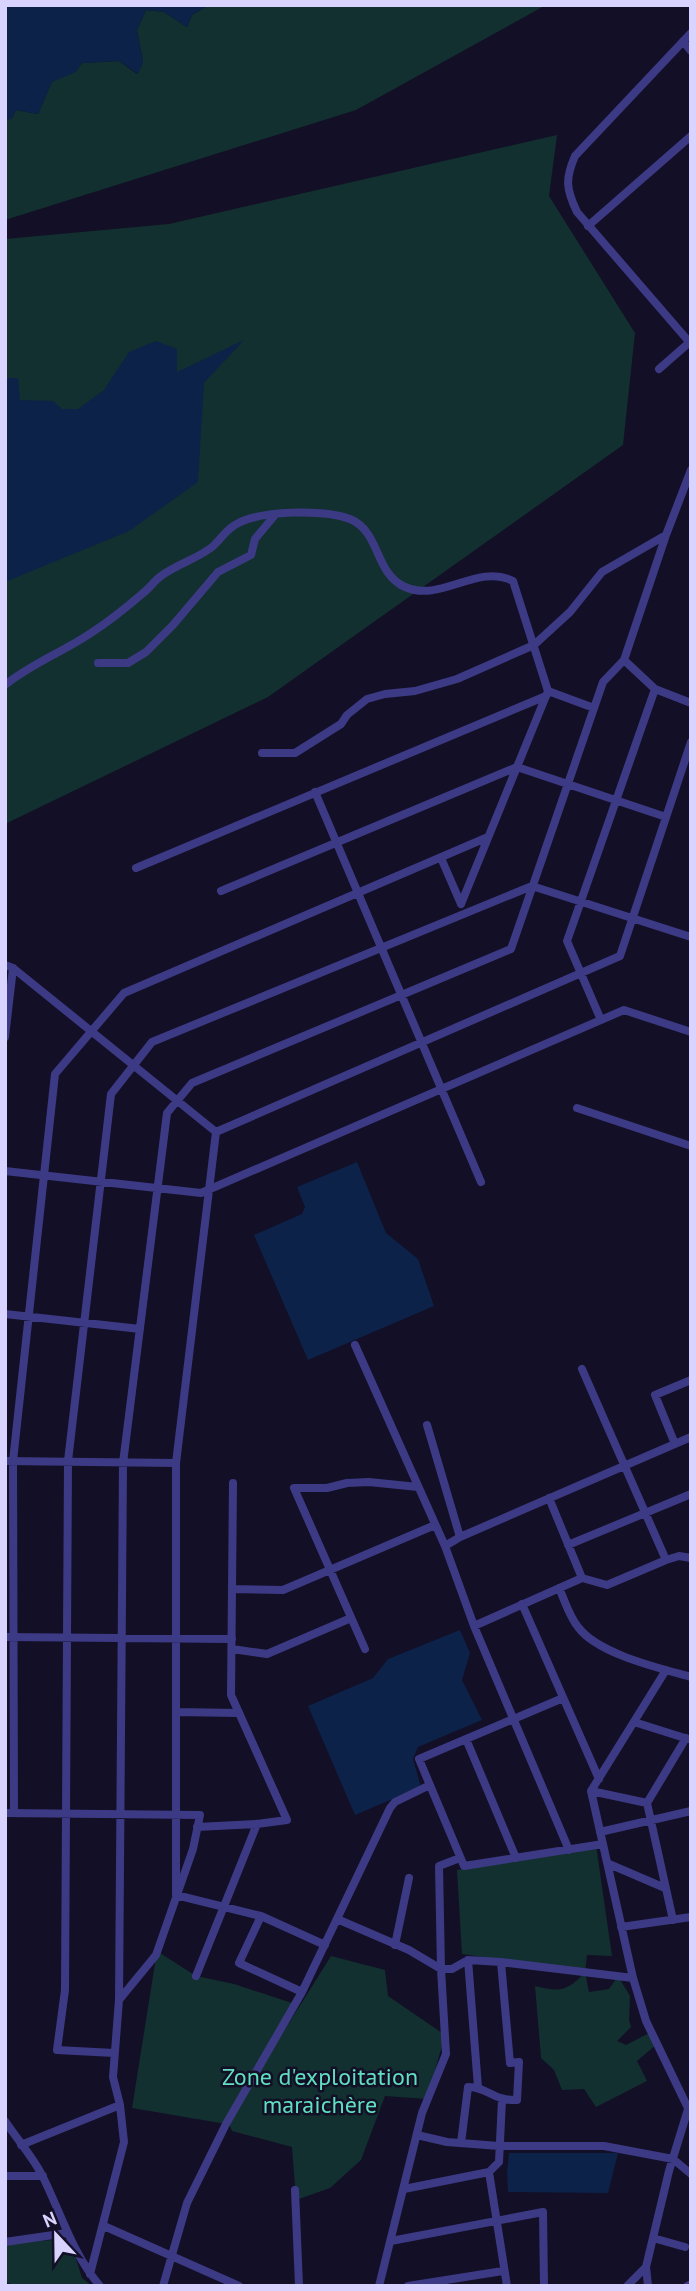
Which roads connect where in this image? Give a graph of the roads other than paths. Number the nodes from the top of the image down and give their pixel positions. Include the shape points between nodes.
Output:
1 (691, 33) edge
2 (683, 41) junction
3 (691, 51) edge
4 (691, 136) edge
5 (589, 226) junction
6 (690, 343) edge
7 (659, 369) dead end
8 (691, 470) edge
9 (275, 515) junction
10 (666, 535) junction
11 (534, 645) junction
12 (624, 660) junction
13 (98, 663) dead end
14 (5, 685) edge
15 (655, 689) junction
16 (547, 693) junction
17 (691, 703) edge
18 (594, 708) junction
19 (691, 742) edge
20 (262, 753) dead end
21 (517, 767) junction
22 (568, 784) junction
23 (315, 792) junction
24 (616, 800) junction
25 (666, 817) junction
26 (488, 837) junction
27 (337, 844) junction
28 (442, 858) junction
29 (136, 868) dead end
30 (533, 886) junction
31 (221, 891) dead end
32 (358, 894) junction
33 (581, 901) junction
34 (461, 904) junction
35 (465, 914) junction
36 (632, 918) junction
37 (691, 937) edge
38 (381, 948) junction
39 (9, 967) edge
40 (581, 973) junction
41 (401, 995) junction
42 (601, 1020) junction
43 (91, 1032) junction
44 (691, 1032) edge
45 (5, 1037) edge
46 (422, 1043) junction
47 (133, 1065) junction
48 (442, 1089) junction
49 (177, 1100) junction
50 (577, 1108) dead end
51 (216, 1132) junction
52 (691, 1146) edge
53 (5, 1171) edge
54 (44, 1175) junction
55 (100, 1182) junction
56 (481, 1182) dead end
57 (158, 1188) junction
58 (211, 1189) junction
59 (5, 1314) edge
60 (29, 1316) junction
61 (84, 1323) junction
62 (140, 1329) junction
63 (355, 1345) dead end
64 (582, 1369) dead end
65 (691, 1380) edge
66 (427, 1425) dead end
67 (691, 1437) edge
68 (675, 1444) junction
69 (9, 1461) edge
70 (68, 1461) junction
71 (123, 1463) junction
72 (176, 1463) junction
73 (624, 1465) junction
74 (233, 1483) dead end
75 (418, 1487) junction
76 (691, 1494) edge
77 (549, 1498) junction
78 (645, 1513) junction
79 (435, 1525) junction
80 (460, 1537) junction
81 (568, 1545) junction
82 (446, 1546) junction
83 (691, 1558) edge
84 (666, 1560) junction
85 (9, 1564) edge
86 (330, 1570) junction
87 (582, 1578) junction
88 (559, 1588) junction
89 (232, 1589) junction
90 (522, 1604) junction
91 (351, 1618) junction
92 (474, 1626) junction
93 (9, 1637) edge
94 (67, 1638) junction
95 (122, 1638) junction
96 (177, 1639) junction
97 (232, 1644) junction
98 (365, 1649) dead end
99 (666, 1670) junction
100 (691, 1678) edge
101 (563, 1698) junction
102 (177, 1712) junction
103 (239, 1713) junction
104 (514, 1719) junction
105 (634, 1722) junction
106 (466, 1739) junction
107 (688, 1739) edge
108 (599, 1779) junction
109 (430, 1785) junction
110 (591, 1791) junction
111 (647, 1803) junction
112 (691, 1811) edge
113 (10, 1813) edge
114 (66, 1814) junction
115 (121, 1814) junction
116 (177, 1815) junction
117 (650, 1819) junction
118 (257, 1824) junction
119 (197, 1827) junction
120 (600, 1832) junction
121 (603, 1844) junction
122 (569, 1850) junction
123 (460, 1857) junction
124 (516, 1858) junction
125 (608, 1864) junction
126 (409, 1878) dead end
127 (665, 1888) junction
128 (176, 1895) junction
129 (223, 1908) junction
130 (261, 1916) junction
131 (691, 1917) edge
132 (337, 1919) junction
133 (673, 1920) junction
134 (621, 1927) junction
135 (325, 1945) junction
136 (395, 1945) junction
137 (468, 1960) junction
138 (501, 1962) junction
139 (441, 1969) junction
140 (196, 1976) dead end
141 (632, 1978) junction
142 (302, 1992) junction
143 (119, 2000) junction
144 (114, 2053) junction
145 (478, 2087) junction
146 (502, 2101) junction
147 (120, 2105) junction
148 (689, 2110) edge
149 (5, 2122) edge
150 (417, 2135) junction
151 (461, 2143) junction
152 (21, 2145) junction
153 (499, 2146) junction
154 (673, 2159) junction
155 (489, 2172) junction
156 (691, 2174) edge
157 (5, 2176) edge
158 (43, 2176) junction
159 (404, 2189) junction
160 (295, 2190) dead end
161 (497, 2221) junction
162 (104, 2226) junction
163 (67, 2233) junction
164 (653, 2238) junction
165 (391, 2241) junction
166 (5, 2242) edge
167 (685, 2248) dead end
168 (172, 2256) junction
169 (646, 2267) junction
170 (503, 2271) junction
171 (90, 2274) junction
172 (509, 2284) edge
173 (100, 2286) edge
174 (163, 2286) edge
175 (239, 2286) edge
176 (299, 2286) edge
177 (379, 2286) edge
178 (408, 2286) edge
179 (544, 2286) edge
180 (627, 2286) edge
181 (648, 2286) edge

1 - 2 street
2 - 3 street
2 - 5 street via 575,156 568,186 577,212
4 - 5 street
5 - 6 street
6 - 7 street
8 - 10 street
9 - 11 street via 335,516 355,522 372,539 385,570 407,588 437,589 491,574 513,580
9 - 13 street via 256,539 251,555 218,572 146,652 128,663
9 - 14 street via 234,525 209,549 161,576 92,633
10 - 11 street via 602,572 570,612
10 - 12 street
11 - 16 street
11 - 20 street via 457,679 367,699 341,724 295,753
12 - 15 street
12 - 18 street via 603,682
15 - 17 street
15 - 24 street
16 - 18 street
16 - 21 street
16 - 23 street
18 - 22 street
19 - 25 street
21 - 22 street
21 - 26 street
21 - 27 street
22 - 24 street
22 - 30 street
23 - 27 street
23 - 29 street
24 - 25 street
24 - 33 street
25 - 36 street
26 - 28 street
26 - 34 street
27 - 31 street
27 - 32 street
28 - 32 street
28 - 34 street
30 - 33 street
30 - 35 street
30 - 41 street via 511,949
32 - 38 street
32 - 43 street via 124,993
33 - 36 street
33 - 40 street via 567,941
34 - 35 street
35 - 38 street
36 - 37 street
36 - 40 street via 620,956
38 - 41 street
38 - 47 street via 152,1042
39 - 43 street
39 - 45 street
40 - 42 street
40 - 46 street
41 - 46 street
41 - 49 street via 192,1083
42 - 44 street via 624,1010
42 - 48 street
43 - 47 street
43 - 54 street via 55,1074
46 - 48 street
46 - 51 street
47 - 49 street
47 - 55 street via 111,1094
48 - 56 street
48 - 58 street
49 - 51 street
49 - 57 street via 167,1113
50 - 52 street
51 - 58 street
53 - 54 street
54 - 55 street
54 - 60 street
55 - 57 street
55 - 61 street
57 - 58 street via 201,1193
57 - 62 street
58 - 72 street
59 - 60 street
60 - 61 street
60 - 69 street
61 - 62 street
61 - 70 street
62 - 71 street
63 - 75 street
64 - 73 street
65 - 68 street via 655,1395
66 - 80 street
67 - 68 street
68 - 73 street
69 - 70 street
69 - 85 street
70 - 71 street
70 - 94 street
71 - 72 street
71 - 95 street
72 - 96 street
73 - 77 street
73 - 78 street
74 - 89 street
75 - 79 street
75 - 86 street via 369,1482 294,1488
76 - 78 street
77 - 80 street
77 - 81 street
78 - 81 street
78 - 84 street
79 - 82 street
79 - 86 street
80 - 82 street
81 - 87 street
82 - 92 street
83 - 84 street
84 - 87 street via 607,1585
85 - 93 street
86 - 89 street via 283,1590
86 - 91 street
87 - 88 street
88 - 90 street
88 - 99 street via 583,1633 623,1657
89 - 97 street
90 - 92 street
90 - 101 street
91 - 97 street via 267,1654
91 - 98 street
92 - 104 street
93 - 94 street
93 - 113 street
94 - 95 street
94 - 114 street
95 - 96 street
95 - 115 street
96 - 97 street
96 - 102 street
97 - 103 street via 231,1695
99 - 100 street
99 - 105 street
101 - 104 street
101 - 108 street
102 - 103 street
102 - 116 street
103 - 118 street via 288,1820
104 - 106 street
104 - 122 street
105 - 107 street
105 - 108 street
106 - 109 street via 419,1759
106 - 124 street
107 - 111 street
108 - 110 street
109 - 123 street
109 - 132 street via 395,1801 390,1808
110 - 111 street
110 - 120 street
111 - 117 street
112 - 117 street
113 - 114 street
114 - 115 street
114 - 144 street via 65,1990 57,2050
115 - 116 street
115 - 143 street
116 - 119 street via 200,1815
116 - 128 street
117 - 120 street
117 - 127 street
118 - 119 street
118 - 129 street
119 - 128 street
120 - 121 street
121 - 122 street
121 - 125 street
122 - 124 street
123 - 124 street via 464,1867
123 - 139 street via 439,1866
125 - 127 street
125 - 134 street
126 - 136 street
127 - 133 street
128 - 129 street
128 - 143 street via 156,1955
129 - 130 street
129 - 140 street
130 - 135 street
130 - 142 street via 239,1963
131 - 133 street
132 - 135 street
132 - 136 street
133 - 134 street
134 - 141 street
135 - 142 street
136 - 139 street
137 - 138 street
137 - 139 street
137 - 145 street
138 - 141 street
138 - 146 street via 510,2063 519,2062 517,2100
139 - 150 street via 446,2054
141 - 148 street via 646,2021
142 - 168 street via 226,2124 187,2203
143 - 144 street
144 - 147 street via 113,2077
145 - 146 street
145 - 151 street via 468,2087
146 - 153 street
147 - 152 street
147 - 162 street via 123,2153
148 - 154 street
149 - 152 street
150 - 151 street
150 - 159 street
151 - 153 street
152 - 158 street
153 - 154 street via 604,2146
153 - 155 street via 499,2162
154 - 156 street
154 - 164 street
155 - 159 street
155 - 161 street
157 - 158 street
158 - 163 street
159 - 165 street
160 - 176 street
161 - 165 street
161 - 170 street
161 - 179 street via 543,2212
162 - 168 street
162 - 171 street
163 - 166 street
163 - 171 street
164 - 167 street
164 - 169 street
165 - 177 street
168 - 174 street
168 - 175 street
169 - 180 street
169 - 181 street
170 - 172 street
170 - 178 street
171 - 173 street

